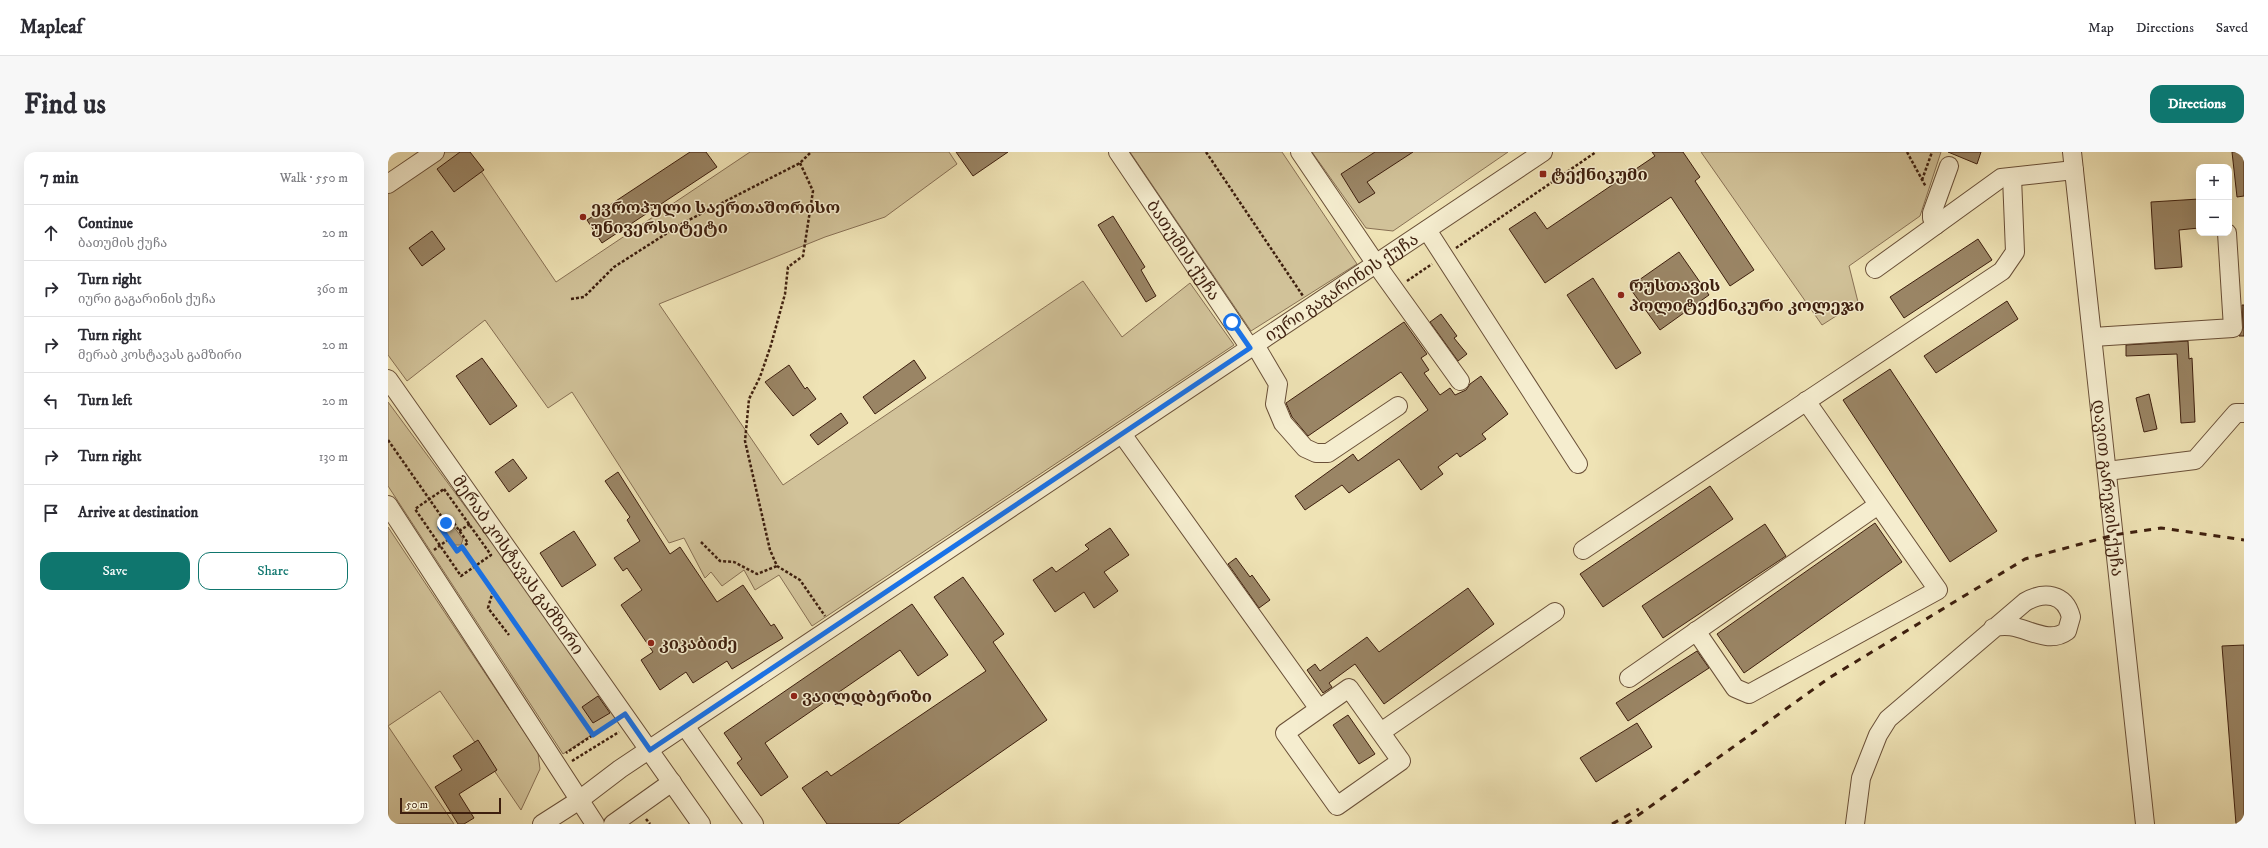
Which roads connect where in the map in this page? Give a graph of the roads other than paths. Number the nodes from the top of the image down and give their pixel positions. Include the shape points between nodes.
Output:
1 (1118, 152) edge
2 (1300, 152) edge
3 (1543, 152) edge
4 (2072, 152) edge
5 (429, 154) edge
6 (1948, 166) dead end
7 (2074, 170) junction
8 (2012, 177) junction
9 (388, 184) edge
10 (1936, 225) junction
11 (1427, 230) junction
12 (2227, 236) edge
13 (1376, 264) junction
14 (1875, 269) dead end
15 (2092, 337) junction
16 (1253, 346) junction
17 (388, 379) edge
18 (1460, 381) dead end
19 (1806, 401) junction
20 (1398, 406) dead end
21 (2244, 412) edge
22 (1122, 434) junction
23 (1578, 464) dead end
24 (2107, 471) junction
25 (388, 505) edge
26 (1878, 505) junction
27 (1583, 550) dead end
28 (1555, 612) dead end
29 (1993, 628) dead end
30 (1696, 631) junction
31 (1629, 678) dead end
32 (1319, 709) junction
33 (685, 726) junction
34 (1381, 732) junction
35 (650, 750) junction
36 (672, 782) junction
37 (578, 801) junction
38 (542, 824) edge
39 (595, 824) edge
40 (613, 824) edge
41 (701, 824) edge
42 (754, 824) edge
43 (1855, 824) edge
44 (2145, 824) edge

1 - 16 street, ბათუმის ქუჩა
2 - 13 street
3 - 11 street, იური გაგარინის ქუჩა
4 - 7 street, დავით გარეჯის ქუჩა
5 - 9 street
6 - 10 street via 1932,218
7 - 8 street
7 - 15 street, დავით გარეჯის ქუჩა
8 - 10 street via 2001,178
8 - 19 street via 2015,252 2002,271
10 - 14 street
11 - 13 street, იური გაგარინის ქუჩა
11 - 23 street
12 - 15 street via 2233,328
13 - 16 street, იური გაგარინის ქუჩა
13 - 18 street
15 - 24 street, დავით გარეჯის ქუჩა
16 - 20 street, ბათუმის ქუჩა via 1278,384 1276,404 1283,423 1305,448 1328,453
16 - 22 street, იური გაგარინის ქუჩა
17 - 35 street, მერაბ კოსტავას გამზირი
19 - 26 street
19 - 27 street
21 - 24 street via 2236,413 2195,460
22 - 32 street
22 - 33 street, იური გაგარინის ქუჩა
24 - 44 street, დავით გარეჯის ქუჩა
25 - 37 street
26 - 30 street
26 - 30 street via 1938,590 1749,694 1735,688
28 - 34 street
29 - 43 street via 1896,710 1882,727 1861,778
30 - 31 street
32 - 34 street via 1350,688
32 - 34 street via 1285,733 1337,806 1401,761
33 - 35 street, იური გაგარინის ქუჩა
33 - 42 street
35 - 36 street, მერაბ კოსტავას გამზირი
35 - 37 street, იური გაგარინის ქუჩა
36 - 40 street
36 - 41 street, მერაბ კოსტავას გამზირი
37 - 38 street, იური გაგარინის ქუჩა
37 - 39 street

